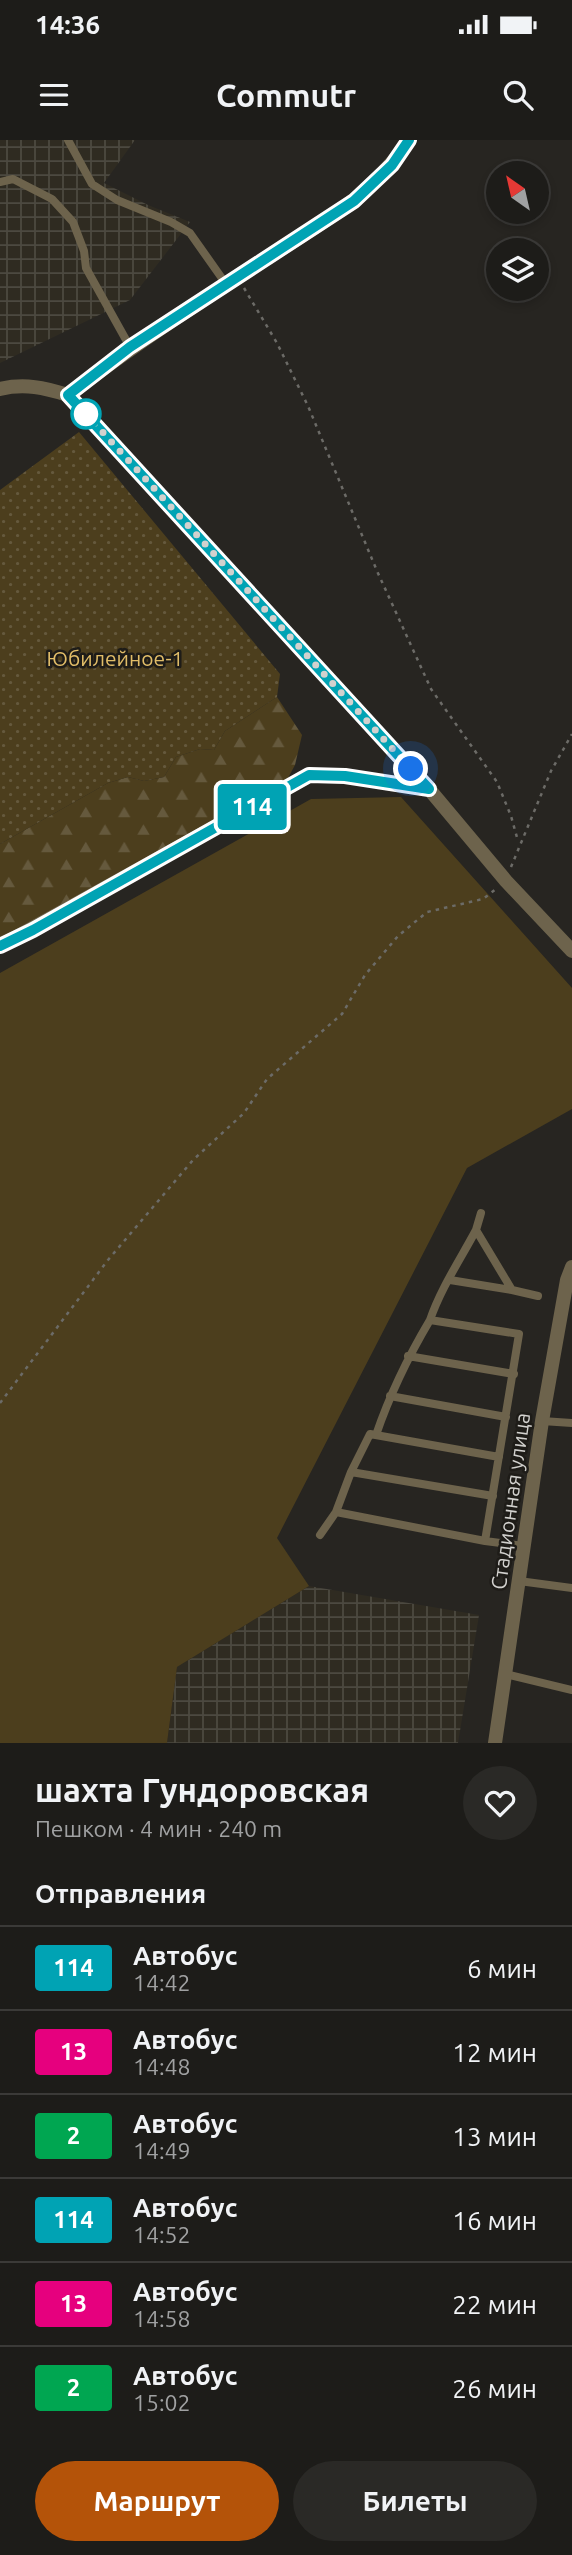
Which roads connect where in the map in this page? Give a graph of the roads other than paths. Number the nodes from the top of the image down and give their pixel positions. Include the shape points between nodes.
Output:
1 (68, 140) edge
2 (409, 140) edge
3 (0, 181) edge
4 (232, 281) junction
5 (130, 347) junction
6 (0, 389) edge
7 (68, 395) junction
8 (429, 789) junction
9 (0, 946) edge
10 (572, 951) edge
11 (481, 1213) dead end
12 (476, 1230) junction
13 (572, 1267) edge
14 (450, 1280) junction
15 (512, 1290) junction
16 (538, 1296) dead end
17 (430, 1320) junction
18 (408, 1356) junction
19 (514, 1374) junction
20 (390, 1396) junction
21 (506, 1417) junction
22 (542, 1421) junction
23 (572, 1423) edge
24 (376, 1435) junction
25 (499, 1457) junction
26 (351, 1472) junction
27 (493, 1496) junction
28 (336, 1511) junction
29 (320, 1535) dead end
30 (485, 1541) junction
31 (524, 1546) junction
32 (519, 1581) junction
33 (572, 1588) edge
34 (505, 1674) junction
35 (572, 1689) edge
36 (495, 1743) edge

1 - 4 lane via 92,184 190,233
2 - 4 street via 392,165 354,201
3 - 5 lane via 13,178 52,199 73,222 86,268
4 - 5 street
5 - 7 street
6 - 7 street via 36,386
7 - 8 street
8 - 9 street via 309,775
8 - 10 street
11 - 12 lane
12 - 14 lane
12 - 15 lane
13 - 22 street, Стадионная улица
14 - 15 lane
14 - 17 lane
15 - 16 lane
17 - 18 lane
17 - 19 lane via 519,1334
18 - 19 lane
18 - 20 lane
19 - 21 lane
20 - 21 lane
20 - 24 lane
21 - 25 lane
22 - 23 lane
22 - 31 street, Стадионная улица
24 - 25 lane
24 - 26 lane via 370,1434
25 - 27 lane
26 - 27 lane
26 - 28 lane
27 - 30 lane
28 - 29 lane
28 - 30 lane
30 - 31 lane
31 - 32 street, Стадионная улица
32 - 33 lane
32 - 34 street, Стадионная улица
34 - 35 lane
34 - 36 street, Стадионная улица

